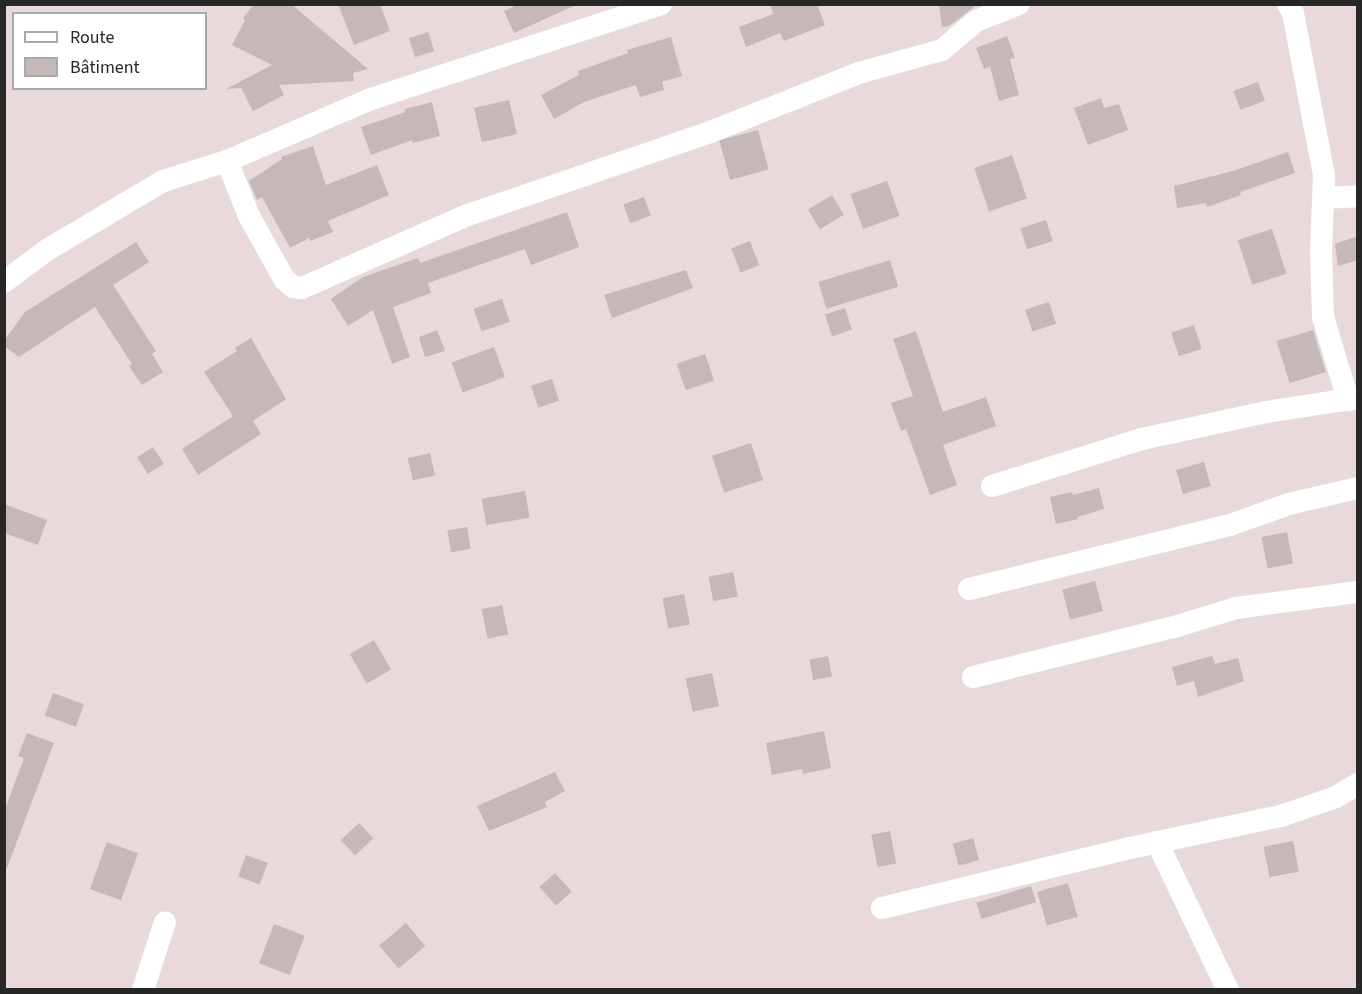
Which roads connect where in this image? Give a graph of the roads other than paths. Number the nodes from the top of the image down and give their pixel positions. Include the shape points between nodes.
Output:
1 (661, 4) edge
2 (1019, 4) edge
3 (1288, 4) edge
4 (227, 161) junction
5 (1358, 196) edge
6 (1324, 198) junction
7 (4, 282) edge
8 (1353, 399) edge
9 (992, 486) dead end
10 (1358, 488) edge
11 (969, 589) dead end
12 (1358, 592) edge
13 (973, 677) dead end
14 (1358, 784) edge
15 (1157, 842) junction
16 (882, 908) dead end
17 (165, 922) dead end
18 (143, 990) edge
19 (1228, 990) edge

1 - 4 street via 371,99
2 - 4 street via 976,21 942,50 859,73 713,131 465,216 302,288 284,279 249,216
3 - 6 street via 1319,141
4 - 7 street via 163,181 47,250
5 - 6 street
6 - 8 street via 1323,317
8 - 9 street via 1266,412 1142,439
10 - 11 street via 1289,504 1230,525
12 - 13 street via 1236,608
14 - 15 street via 1336,797 1281,816
15 - 16 street
15 - 19 street
17 - 18 street

